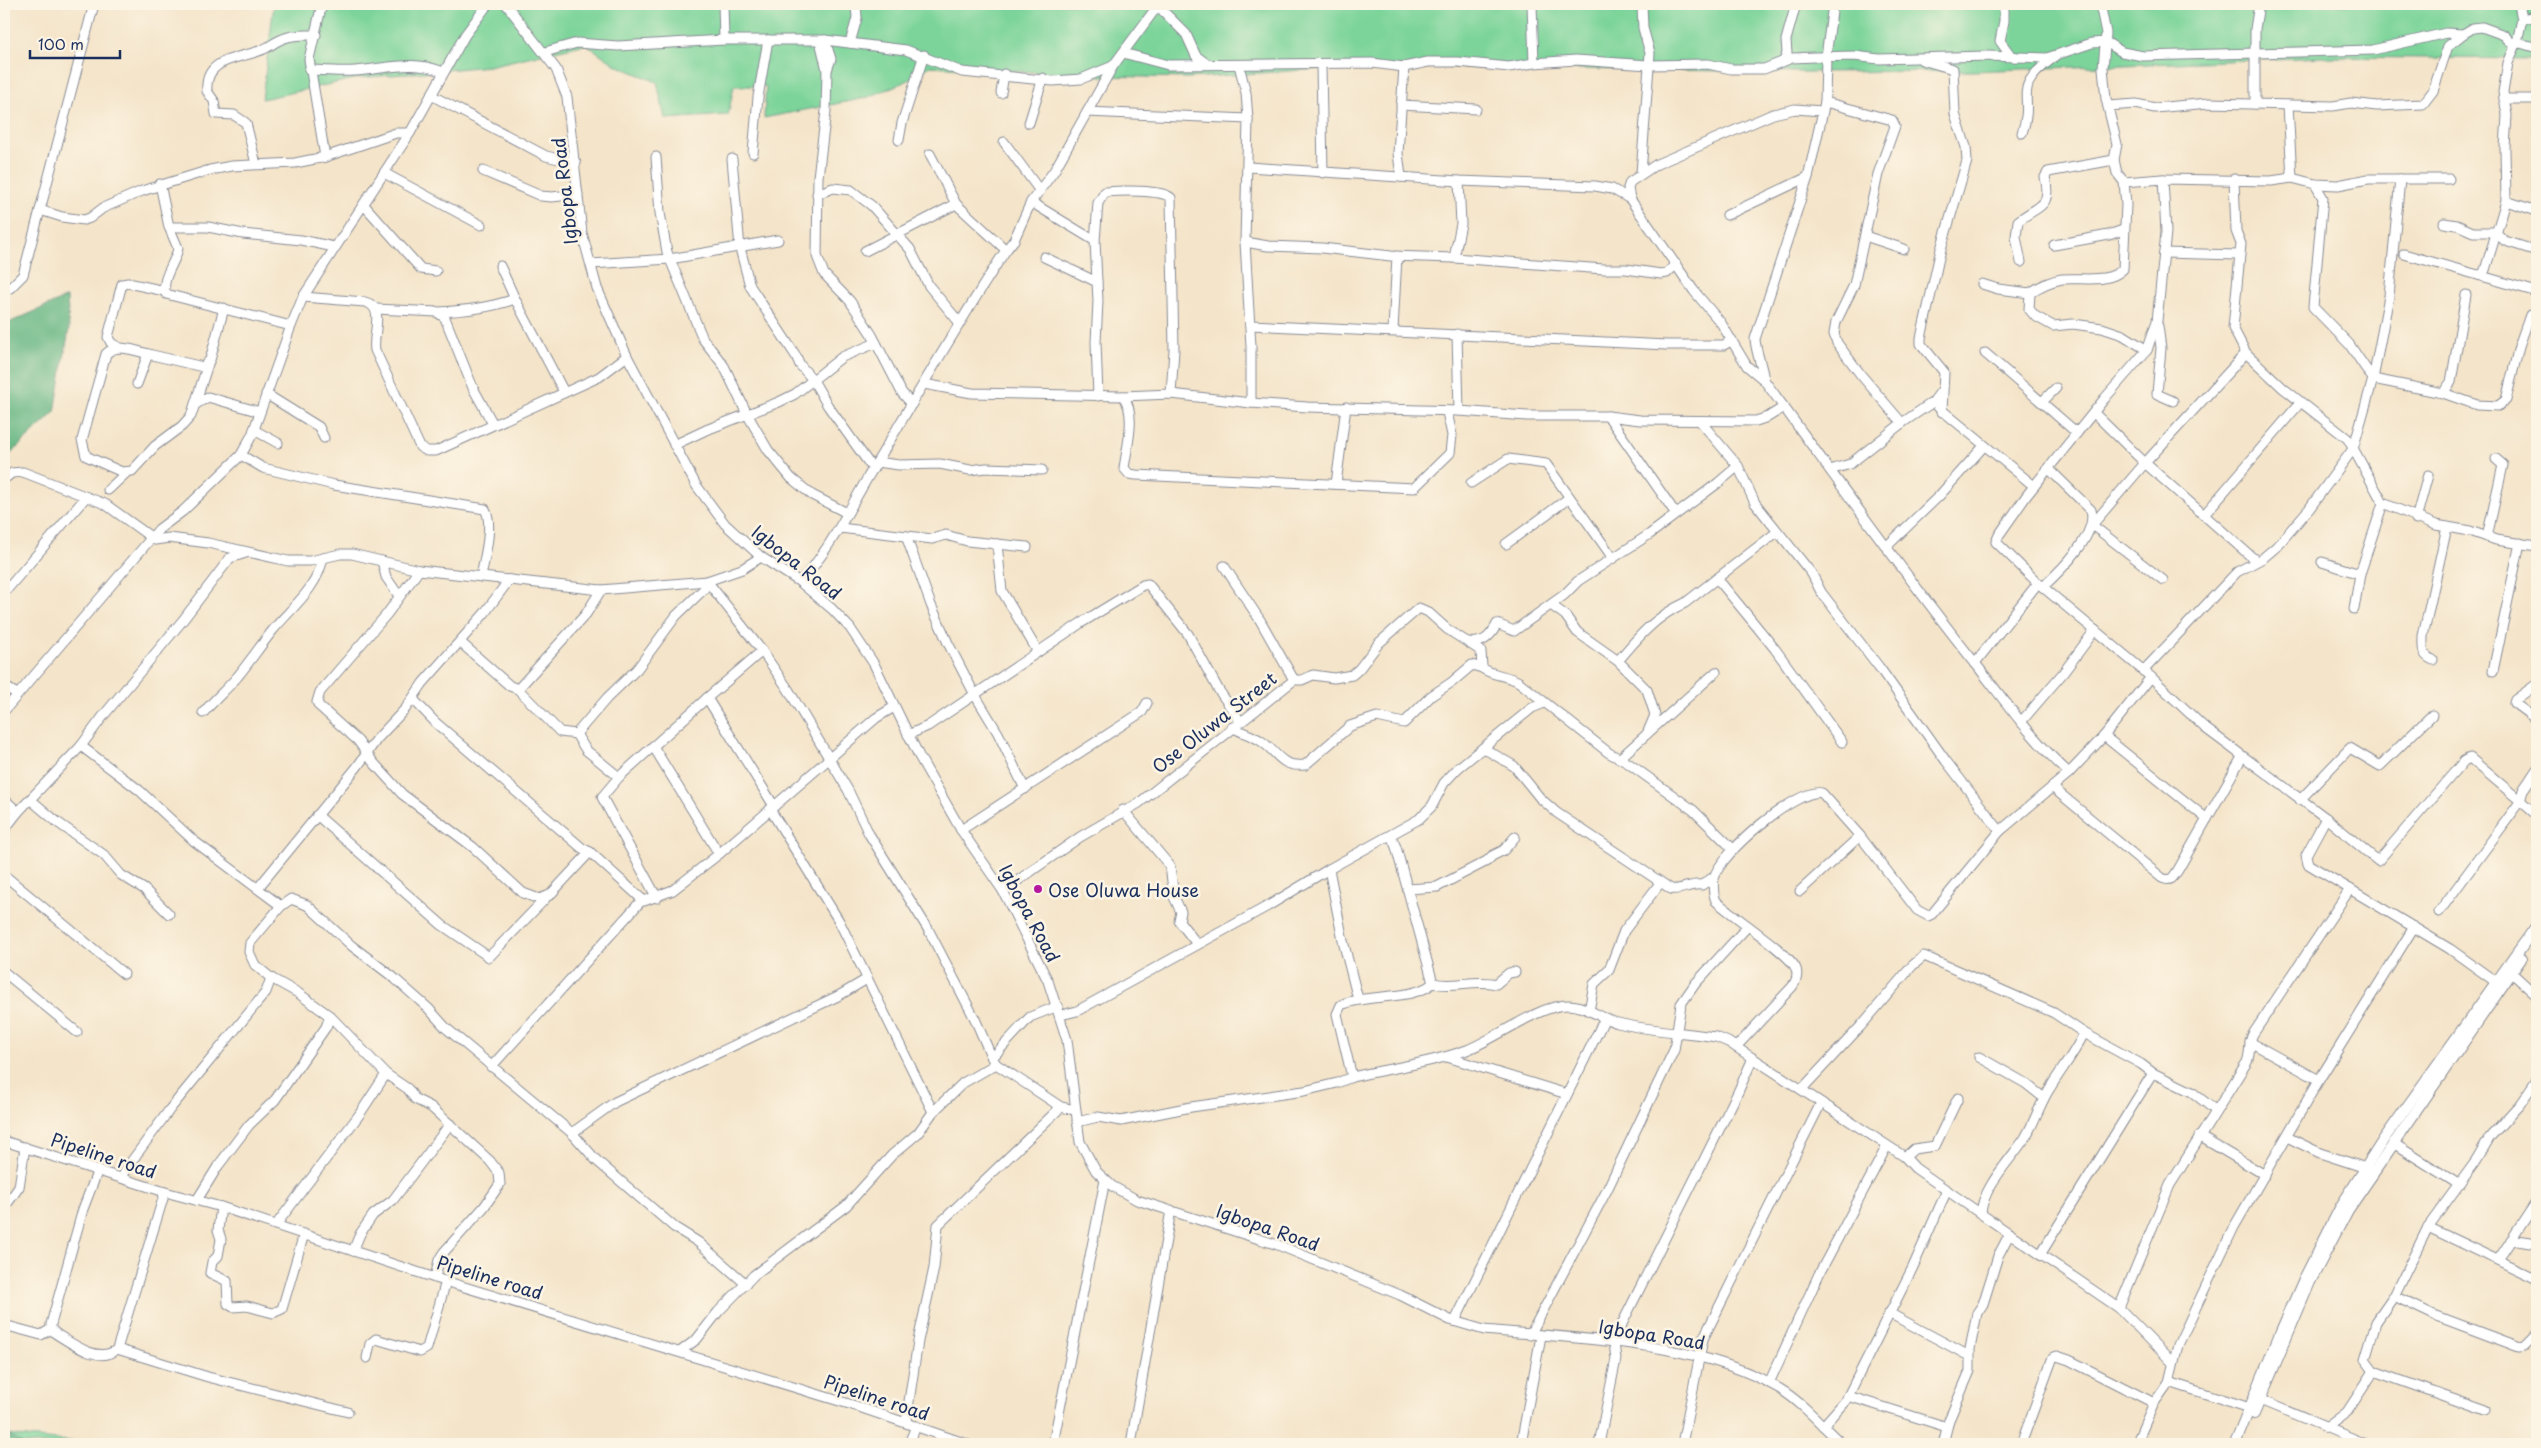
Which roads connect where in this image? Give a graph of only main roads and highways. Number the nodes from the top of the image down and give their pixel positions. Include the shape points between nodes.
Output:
1 (2537, 925) edge
2 (2537, 935) edge
3 (2235, 1444) edge
4 (2243, 1444) edge

1 - 3 main road via 2341,1206 2304,1279
2 - 4 main road via 2348,1210 2287,1333

